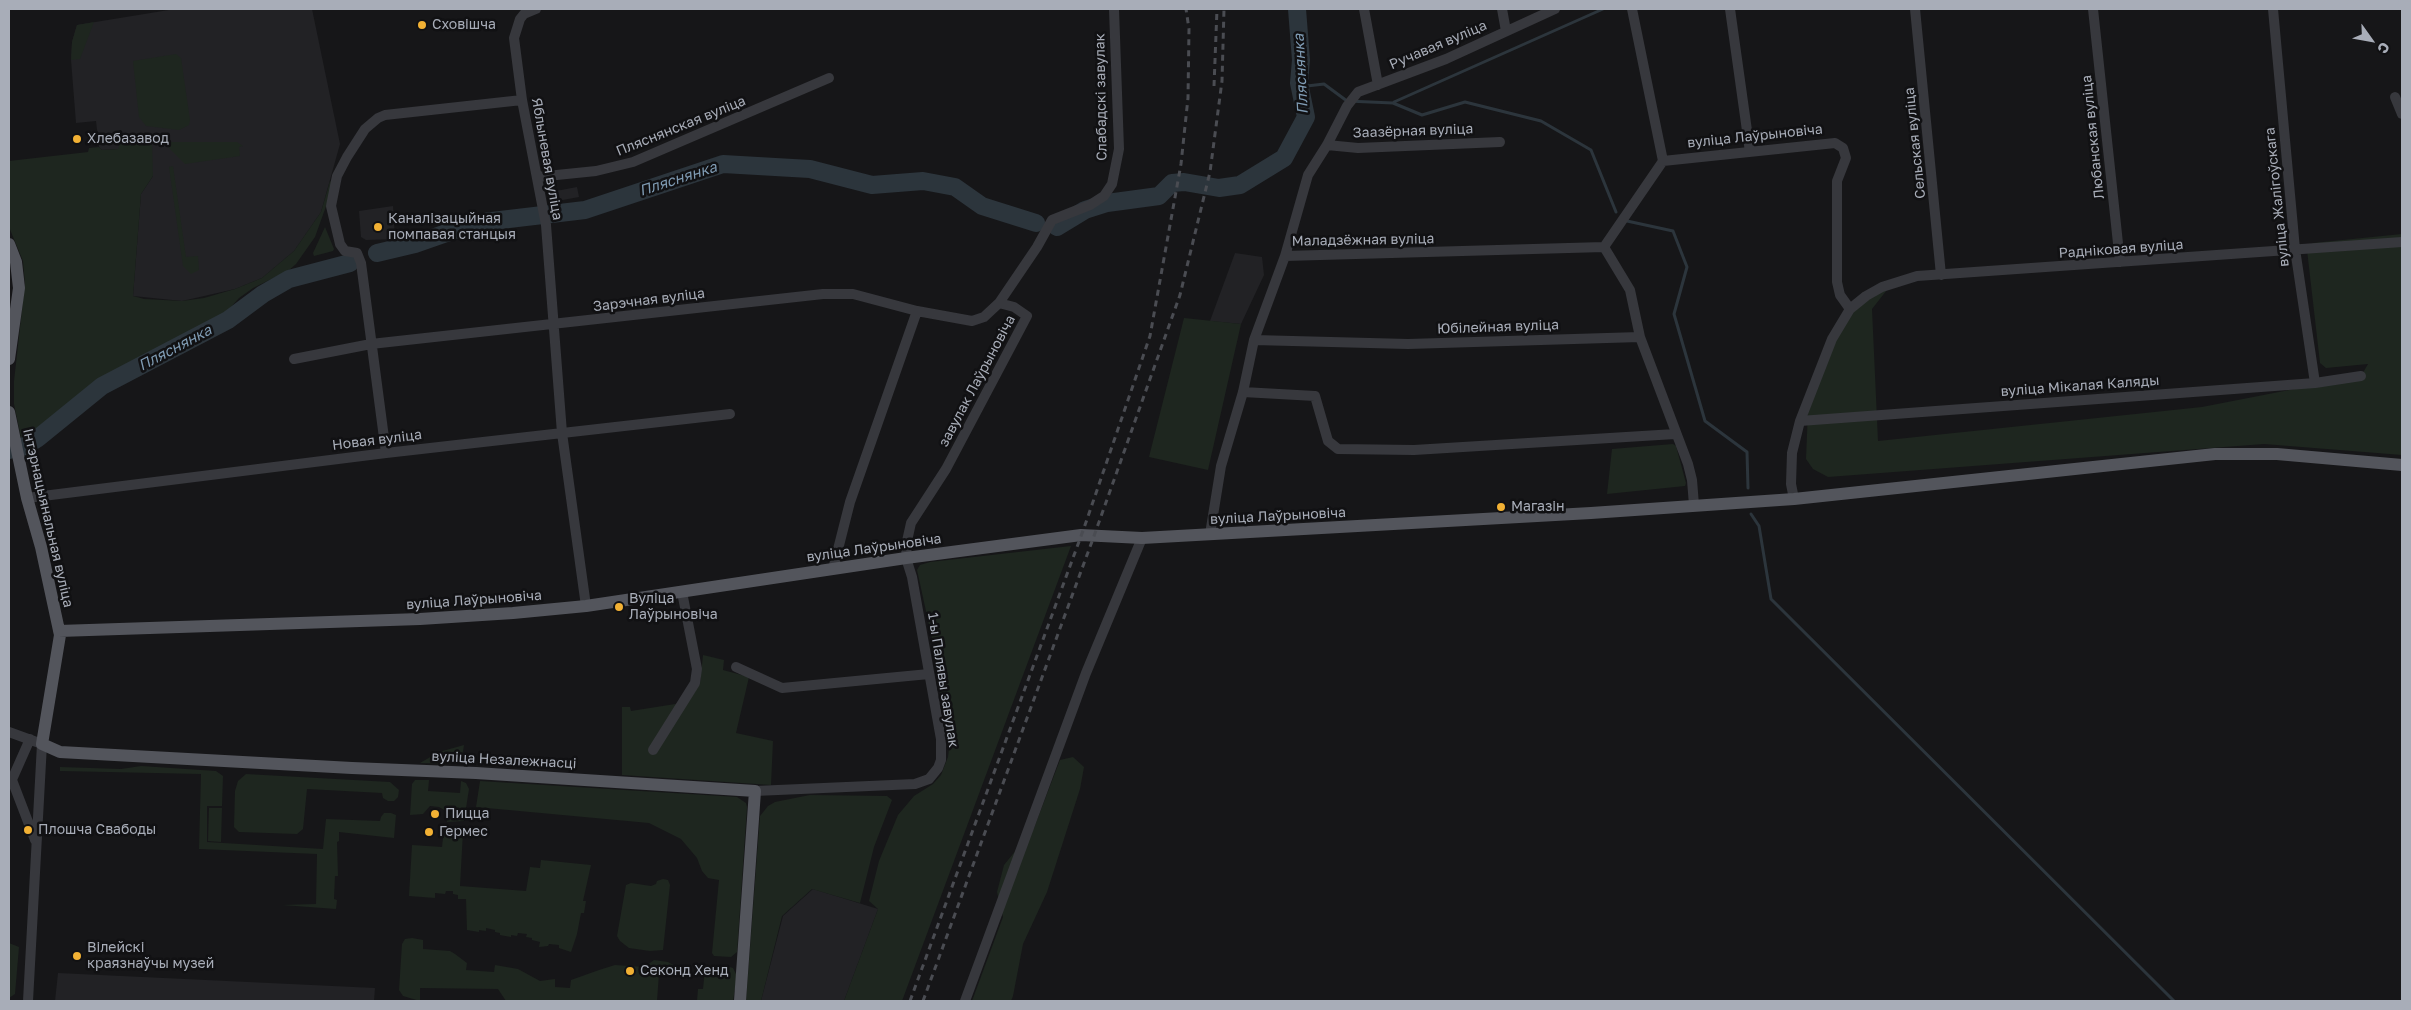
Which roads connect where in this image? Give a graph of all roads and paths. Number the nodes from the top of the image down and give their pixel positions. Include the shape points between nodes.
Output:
1 (536, 9) edge
2 (1114, 9) edge
3 (1364, 9) edge
4 (1502, 9) edge
5 (1555, 9) edge
6 (1632, 9) edge
7 (1730, 9) edge
8 (1916, 9) edge
9 (2093, 9) edge
10 (2273, 9) edge
11 (1506, 31) junction
12 (829, 78) dead end
13 (1378, 85) junction
14 (1358, 92) joint
15 (2395, 97) dead end
16 (522, 100) junction
17 (2402, 114) edge
18 (1500, 142) dead end
19 (1327, 145) junction
20 (1750, 152) junction
21 (1664, 161) junction
22 (537, 177) junction
23 (1090, 205) joint
24 (2402, 242) edge
25 (9, 244) edge
26 (1604, 247) junction
27 (2296, 249) junction
28 (1285, 256) junction
29 (2120, 262) junction
30 (1941, 275) junction
31 (999, 303) junction
32 (1850, 309) junction
33 (917, 311) junction
34 (552, 325) junction
35 (1640, 337) junction
36 (1254, 340) junction
37 (371, 344) junction
38 (9, 359) edge
39 (294, 359) dead end
40 (2361, 376) dead end
41 (2315, 383) junction
42 (1242, 392) junction
43 (9, 412) edge
44 (730, 414) dead end
45 (1800, 421) junction
46 (562, 433) junction
47 (1675, 434) junction
48 (12, 440) edge
49 (386, 453) junction
50 (2402, 465) edge
51 (28, 498) junction
52 (1794, 499) junction
53 (1694, 505) junction
54 (1210, 534) junction
55 (1142, 538) junction
56 (906, 558) junction
57 (832, 569) junction
58 (682, 592) junction
59 (586, 606) junction
60 (59, 631) junction
61 (736, 667) dead end
62 (929, 674) junction
63 (9, 732) edge
64 (36, 742) junction
65 (653, 750) dead end
66 (11, 784) edge
67 (755, 791) junction
68 (36, 843) junction
69 (27, 1000) edge
70 (740, 1001) edge
71 (965, 1001) edge

1 - 16 street, Яблыневая вуліца via 524,14 515,31
2 - 23 street, Слабадскі завулак via 1118,160 1112,184 1104,196
3 - 13 street
4 - 11 street
5 - 11 street, Ручавая вуліца
6 - 21 street
7 - 20 street
8 - 30 street, Сельская вуліца
9 - 29 street, Любанская вуліца
10 - 27 street, вуліца Жалігоўскага
11 - 13 street, Ручавая вуліца
12 - 22 street, Пляснянская вуліца via 633,162 596,171
13 - 14 street, Ручавая вуліца
14 - 19 street, Маладзёжная вуліца
15 - 17 street
16 - 22 street, Яблыневая вуліца
16 - 37 street via 396,112 378,118 365,130 339,171 331,206 340,244 345,251 356,253 361,263
18 - 19 street, Заазёрная вуліца via 1358,148
19 - 28 street, Маладзёжная вуліца via 1308,175
20 - 21 street, вуліца Лаўрыновіча
20 - 32 street, вуліца Лаўрыновіча via 1830,143 1843,148 1846,158 1838,181 1836,282
21 - 26 street
22 - 34 street, Яблыневая вуліца via 546,225
23 - 31 street, завулак Лаўрыновіча via 1052,220
24 - 27 street, Радніковая вуліца
25 - 38 main road via 16,262 19,288
26 - 28 street, Маладзёжная вуліца
26 - 35 street via 1630,290
27 - 29 street, Радніковая вуліца
27 - 41 street, вуліца Жалігоўскага
28 - 36 street
29 - 30 street, Радніковая вуліца
30 - 32 street, Радніковая вуліца via 1917,276 1887,285
31 - 33 street, Зарэчная вуліца via 984,317 972,320
31 - 56 street, завулак Лаўрыновіча via 1014,307 1027,316 946,469 911,523
32 - 45 street via 1832,339
33 - 34 street, Зарэчная вуліца via 853,294 837,293
33 - 57 street via 850,502
34 - 37 street, Зарэчная вуліца
34 - 46 street, Яблыневая вуліца
35 - 36 street, Юбілейная вуліца via 1408,344
35 - 47 street
36 - 42 street
37 - 39 street, Зарэчная вуліца
37 - 49 street
40 - 41 street, вуліца Мікалая Каляды
41 - 45 street, вуліца Мікалая Каляды
42 - 47 street via 1315,396 1328,441 1338,449 1414,450
42 - 54 street via 1221,466
43 - 48 main road, Інтэрнацыянальная вуліца
44 - 46 street, Новая вуліца
45 - 52 street via 1792,453
46 - 49 street, Новая вуліца
46 - 59 street, Яблыневая вуліца
47 - 53 street via 1688,464
48 - 51 main road, Інтэрнацыянальная вуліца
49 - 51 street, Новая вуліца
50 - 52 main road, вуліца Лаўрыновіча via 2277,454 2215,454
51 - 60 main road, Інтэрнацыянальная вуліца
52 - 53 main road, вуліца Лаўрыновіча
53 - 54 main road, вуліца Лаўрыновіча
54 - 55 main road, вуліца Лаўрыновіча
55 - 56 main road, вуліца Лаўрыновіча via 1081,535
55 - 71 street via 1086,673
56 - 57 main road, вуліца Лаўрыновіча
56 - 62 street, 1-ы Палявы завулак
57 - 58 main road, вуліца Лаўрыновіча
58 - 59 main road, вуліца Лаўрыновіча
58 - 65 street via 696,662 695,683
59 - 60 main road, вуліца Лаўрыновіча via 420,620
60 - 64 main road
61 - 62 street via 782,688
62 - 67 street, 1-ы Палявы завулак via 942,750 938,768 929,779 916,784
63 - 64 street
64 - 66 street
64 - 67 main road, вуліца Незалежнасці via 58,752
64 - 68 street
66 - 68 street
67 - 70 main road
68 - 69 street

